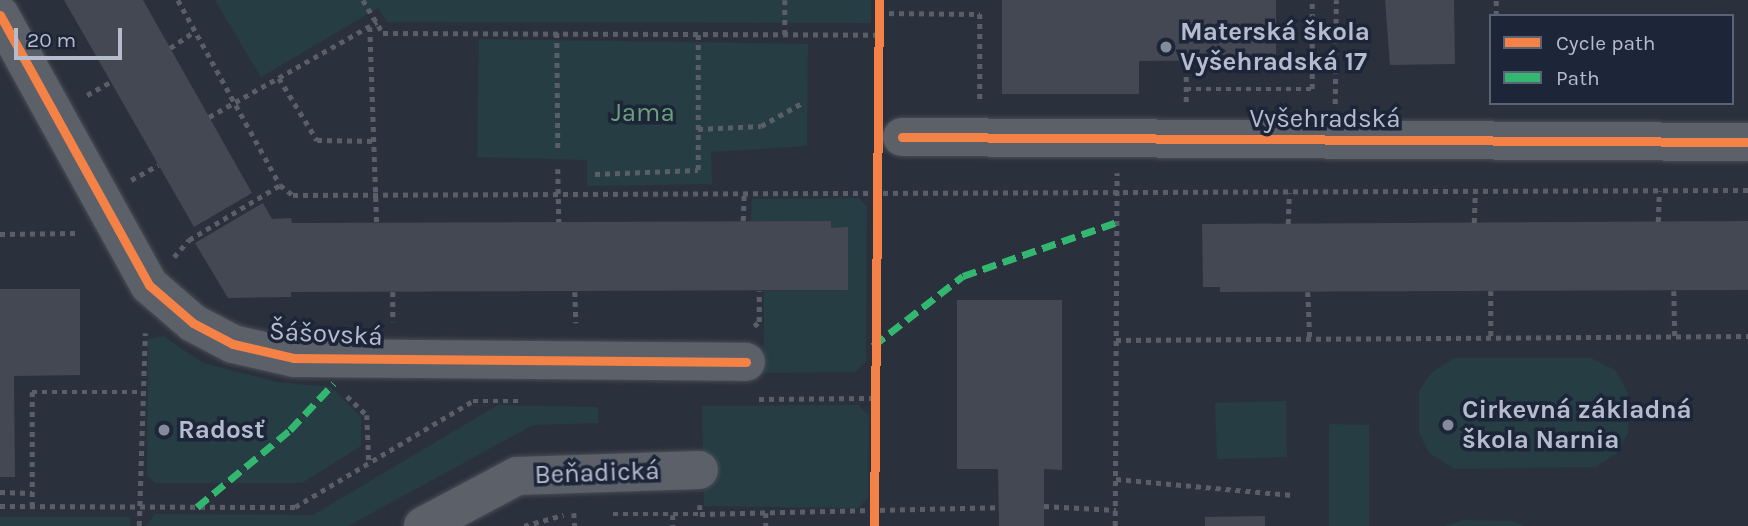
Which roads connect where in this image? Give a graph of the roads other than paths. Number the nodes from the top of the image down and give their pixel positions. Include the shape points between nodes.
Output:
1 (0, 15) edge
2 (886, 135) road end
3 (1748, 142) edge
4 (746, 348) road end
5 (699, 470) road end
6 (423, 526) edge

1 - 4 street, Šášovská via 149,285 207,332 233,344 283,357
2 - 3 street, Vyšehradská
5 - 6 street, Beňadická via 517,476

